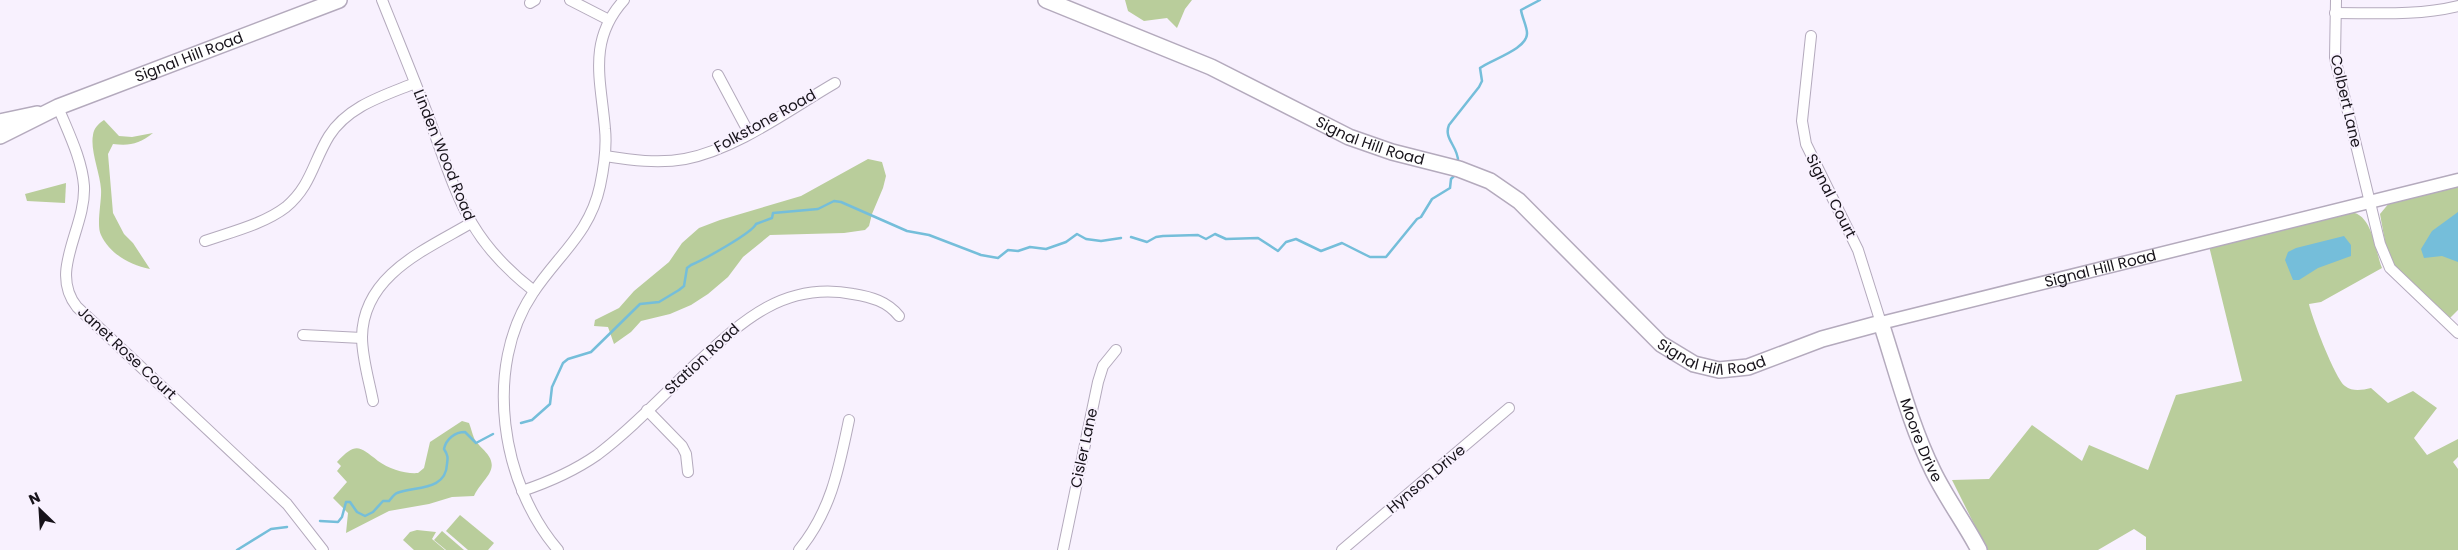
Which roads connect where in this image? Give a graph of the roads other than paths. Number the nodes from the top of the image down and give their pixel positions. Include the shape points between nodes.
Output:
1 (338, 0) edge
2 (382, 0) edge
3 (570, 0) edge
4 (624, 0) edge
5 (1046, 0) edge
6 (2336, 0) edge
7 (2458, 6) edge
8 (2335, 13) junction
9 (609, 20) junction
10 (1811, 36) dead end
11 (718, 75) dead end
12 (835, 82) dead end
13 (415, 83) junction
14 (58, 107) junction
15 (40, 114) junction
16 (0, 122) edge
17 (749, 133) junction
18 (0, 136) edge
19 (605, 156) junction
20 (2458, 180) edge
21 (2369, 202) junction
22 (471, 224) junction
23 (206, 242) dead end
24 (534, 292) junction
25 (899, 316) dead end
26 (1881, 323) junction
27 (2458, 333) edge
28 (303, 336) dead end
29 (362, 338) junction
30 (1116, 350) dead end
31 (373, 401) dead end
32 (1510, 408) dead end
33 (647, 410) junction
34 (849, 420) dead end
35 (688, 472) dead end
36 (522, 491) junction
37 (323, 550) edge
38 (558, 550) edge
39 (799, 550) edge
40 (1063, 550) edge
41 (1342, 550) edge
42 (1979, 550) edge

1 - 14 main road, Signal Hill Road
2 - 13 street, Linden Wood Road
3 - 9 street
4 - 9 street
5 - 26 main road, Signal Hill Road via 1196,61 1349,137 1392,152 1459,168 1490,181 1519,200 1661,344 1694,364 1719,370 1748,367 1822,339
6 - 8 street, Colbert Lane
7 - 8 street via 2414,13
8 - 21 street, Colbert Lane via 2335,58
9 - 19 street via 599,54 598,71 606,130
10 - 26 street, Signal Court via 1802,121 1806,144 1858,250
11 - 17 street
12 - 17 street, Folkstone Road
13 - 22 street, Linden Wood Road via 451,181
13 - 23 street via 368,102 343,120 329,136 304,187 285,207
14 - 15 main road, Signal Hill Road
14 - 37 street, Janet Rose Court via 78,158 84,187 78,232 64,277 69,296 287,504
15 - 16 main road, Signal Hill Road
15 - 18 main road, Signal Hill Road
17 - 19 street, Folkstone Road via 719,148 685,159 650,161
19 - 24 street via 592,214 571,248
20 - 21 street, Signal Hill Road
21 - 26 street, Signal Hill Road
21 - 27 street, Colbert Lane via 2390,268
22 - 24 street, Linden Wood Road via 499,261
22 - 29 street via 401,264 390,274 367,308
24 - 36 street via 512,334 504,368 504,408
25 - 33 street, Station Road via 884,303 846,292 812,292 782,300 762,309 732,330
26 - 42 main road, Moore Drive via 1926,456
28 - 29 street
29 - 31 street
30 - 40 street, Cisler Lane via 1103,366 1098,382
32 - 41 street, Hynson Drive
33 - 35 street via 682,446
33 - 36 street, Station Road via 611,444 583,464
34 - 39 street via 832,494 817,525
36 - 38 street via 539,525

